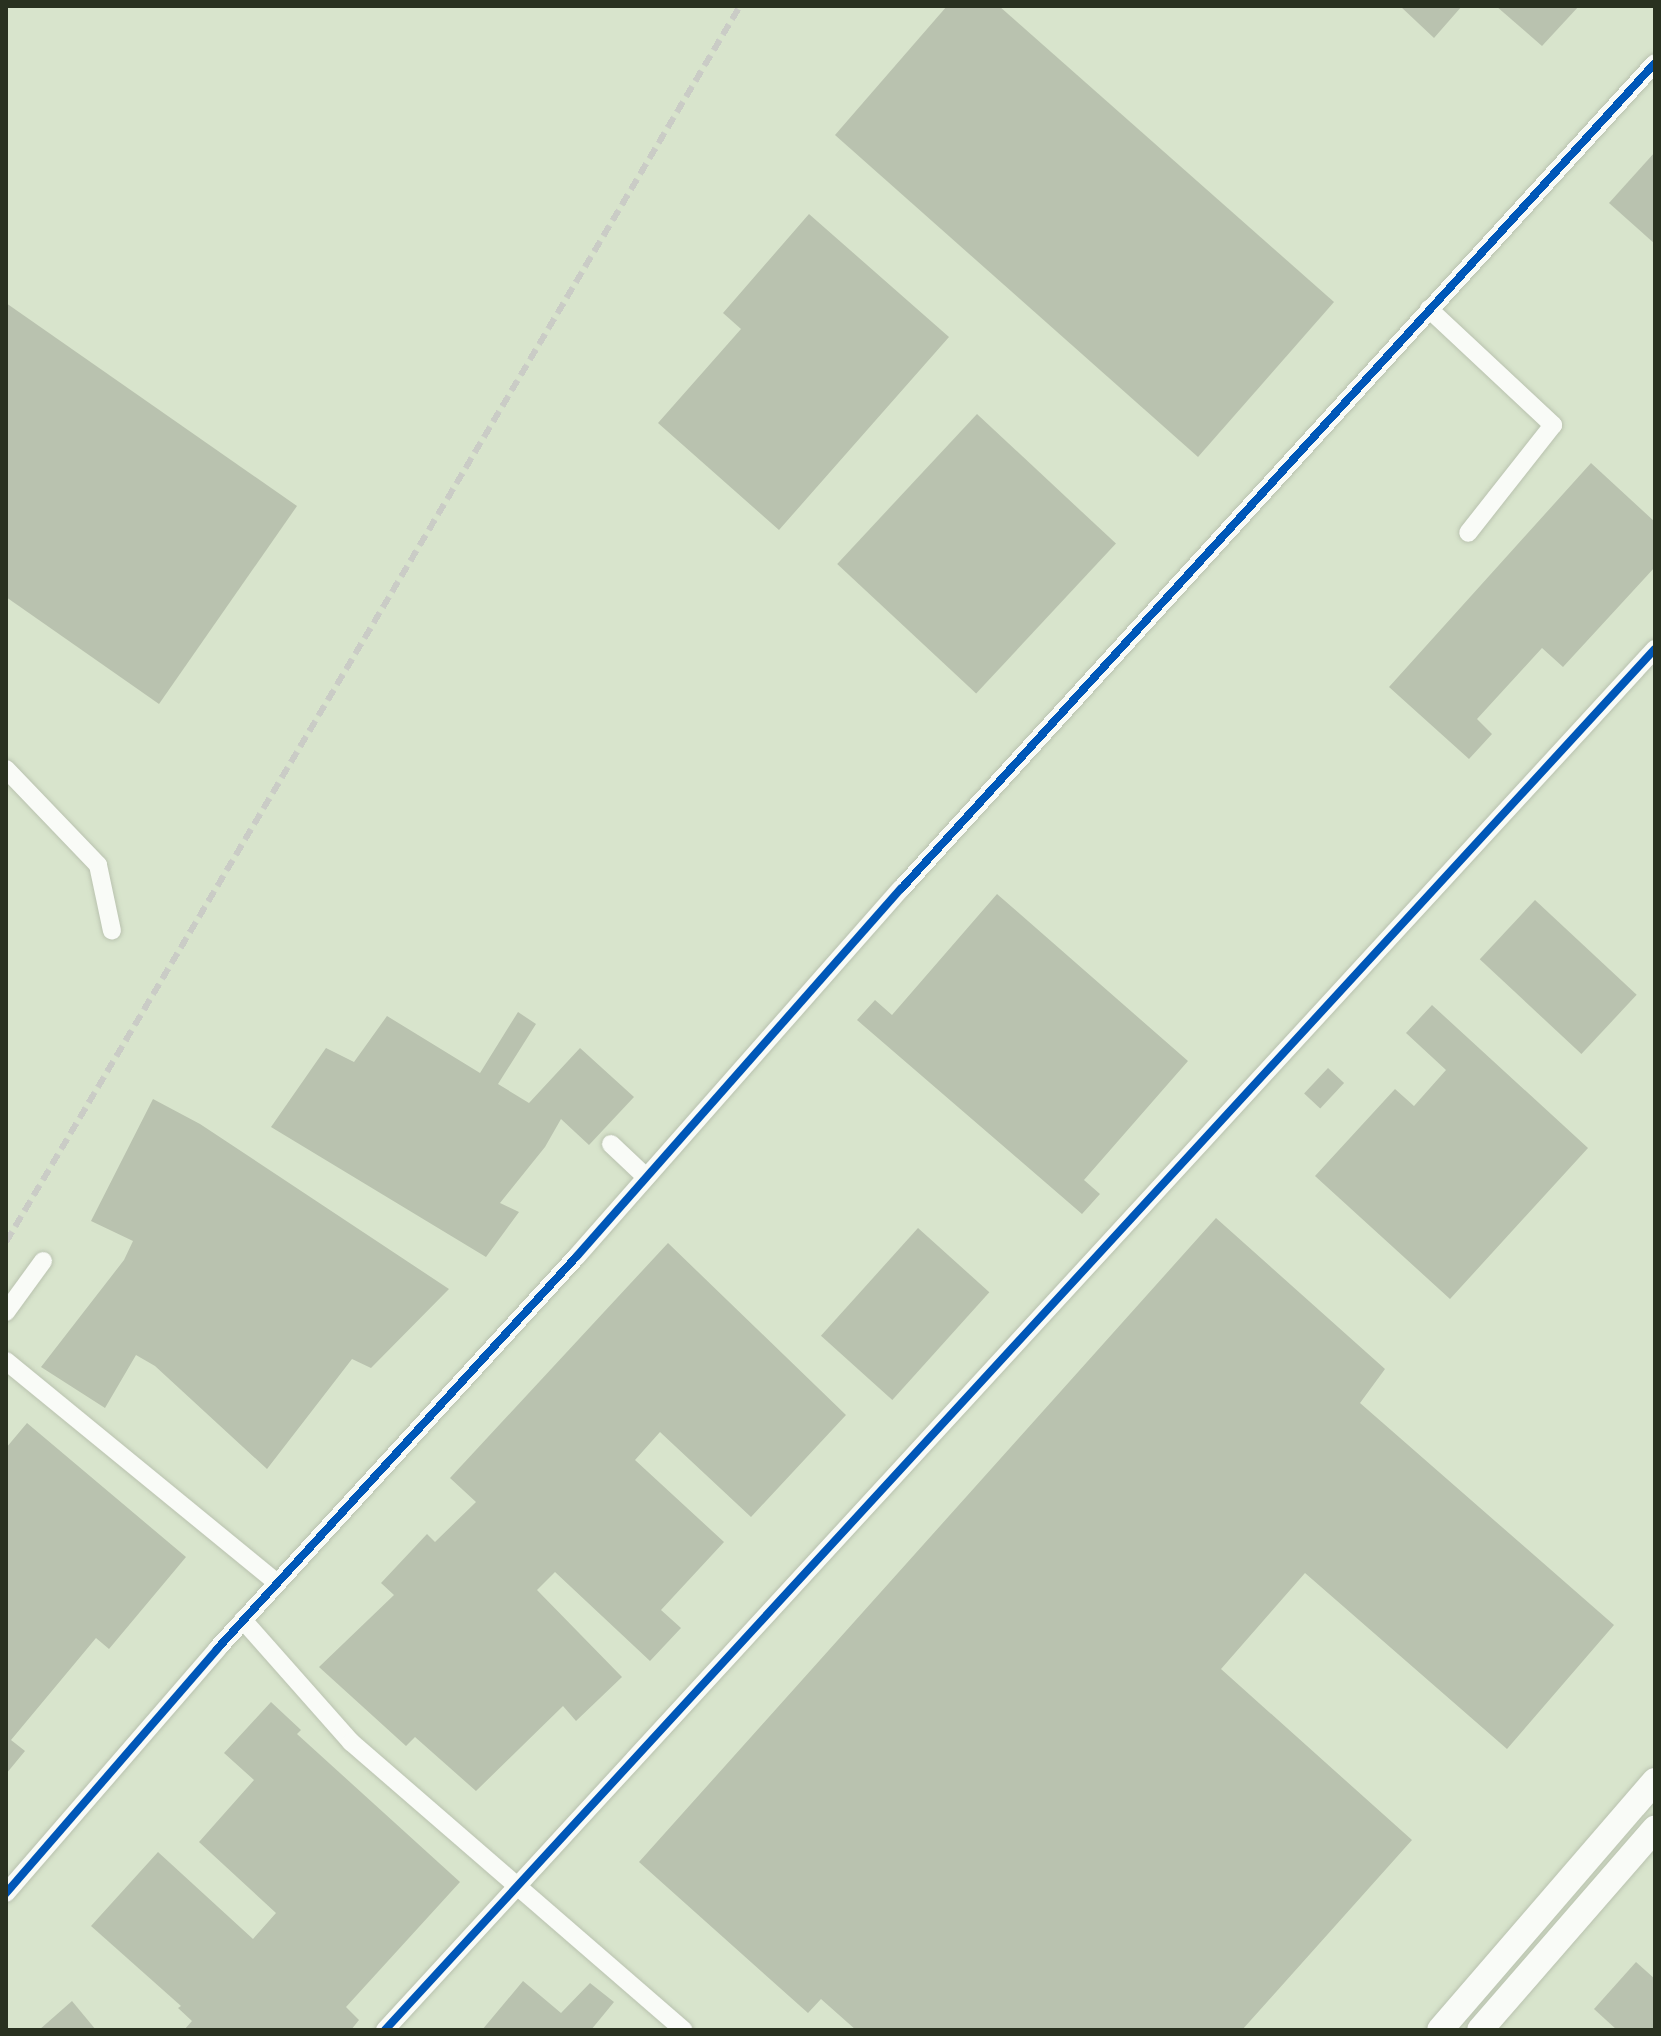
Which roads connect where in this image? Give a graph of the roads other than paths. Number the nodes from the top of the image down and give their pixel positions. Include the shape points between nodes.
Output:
1 (1655, 63) edge
2 (1429, 309) junction
3 (1468, 533) dead end
4 (1655, 649) edge
5 (6, 769) edge
6 (112, 931) dead end
7 (611, 1144) dead end
8 (646, 1177) junction
9 (43, 1261) dead end
10 (6, 1312) edge
11 (6, 1361) edge
12 (277, 1583) junction
13 (243, 1620) junction
14 (1655, 1781) edge
15 (1655, 1829) edge
16 (517, 1883) junction
17 (6, 1893) edge
18 (385, 2030) edge
19 (683, 2030) edge
20 (1440, 2030) edge
21 (1480, 2030) edge

1 - 2 street
2 - 3 street via 1553,425
2 - 8 street
4 - 16 street
5 - 6 street via 98,865
7 - 8 street
8 - 12 street
9 - 10 street
11 - 12 street
12 - 13 street
13 - 16 street via 351,1742
13 - 17 street
14 - 20 main road
15 - 21 main road
16 - 18 street
16 - 19 street

